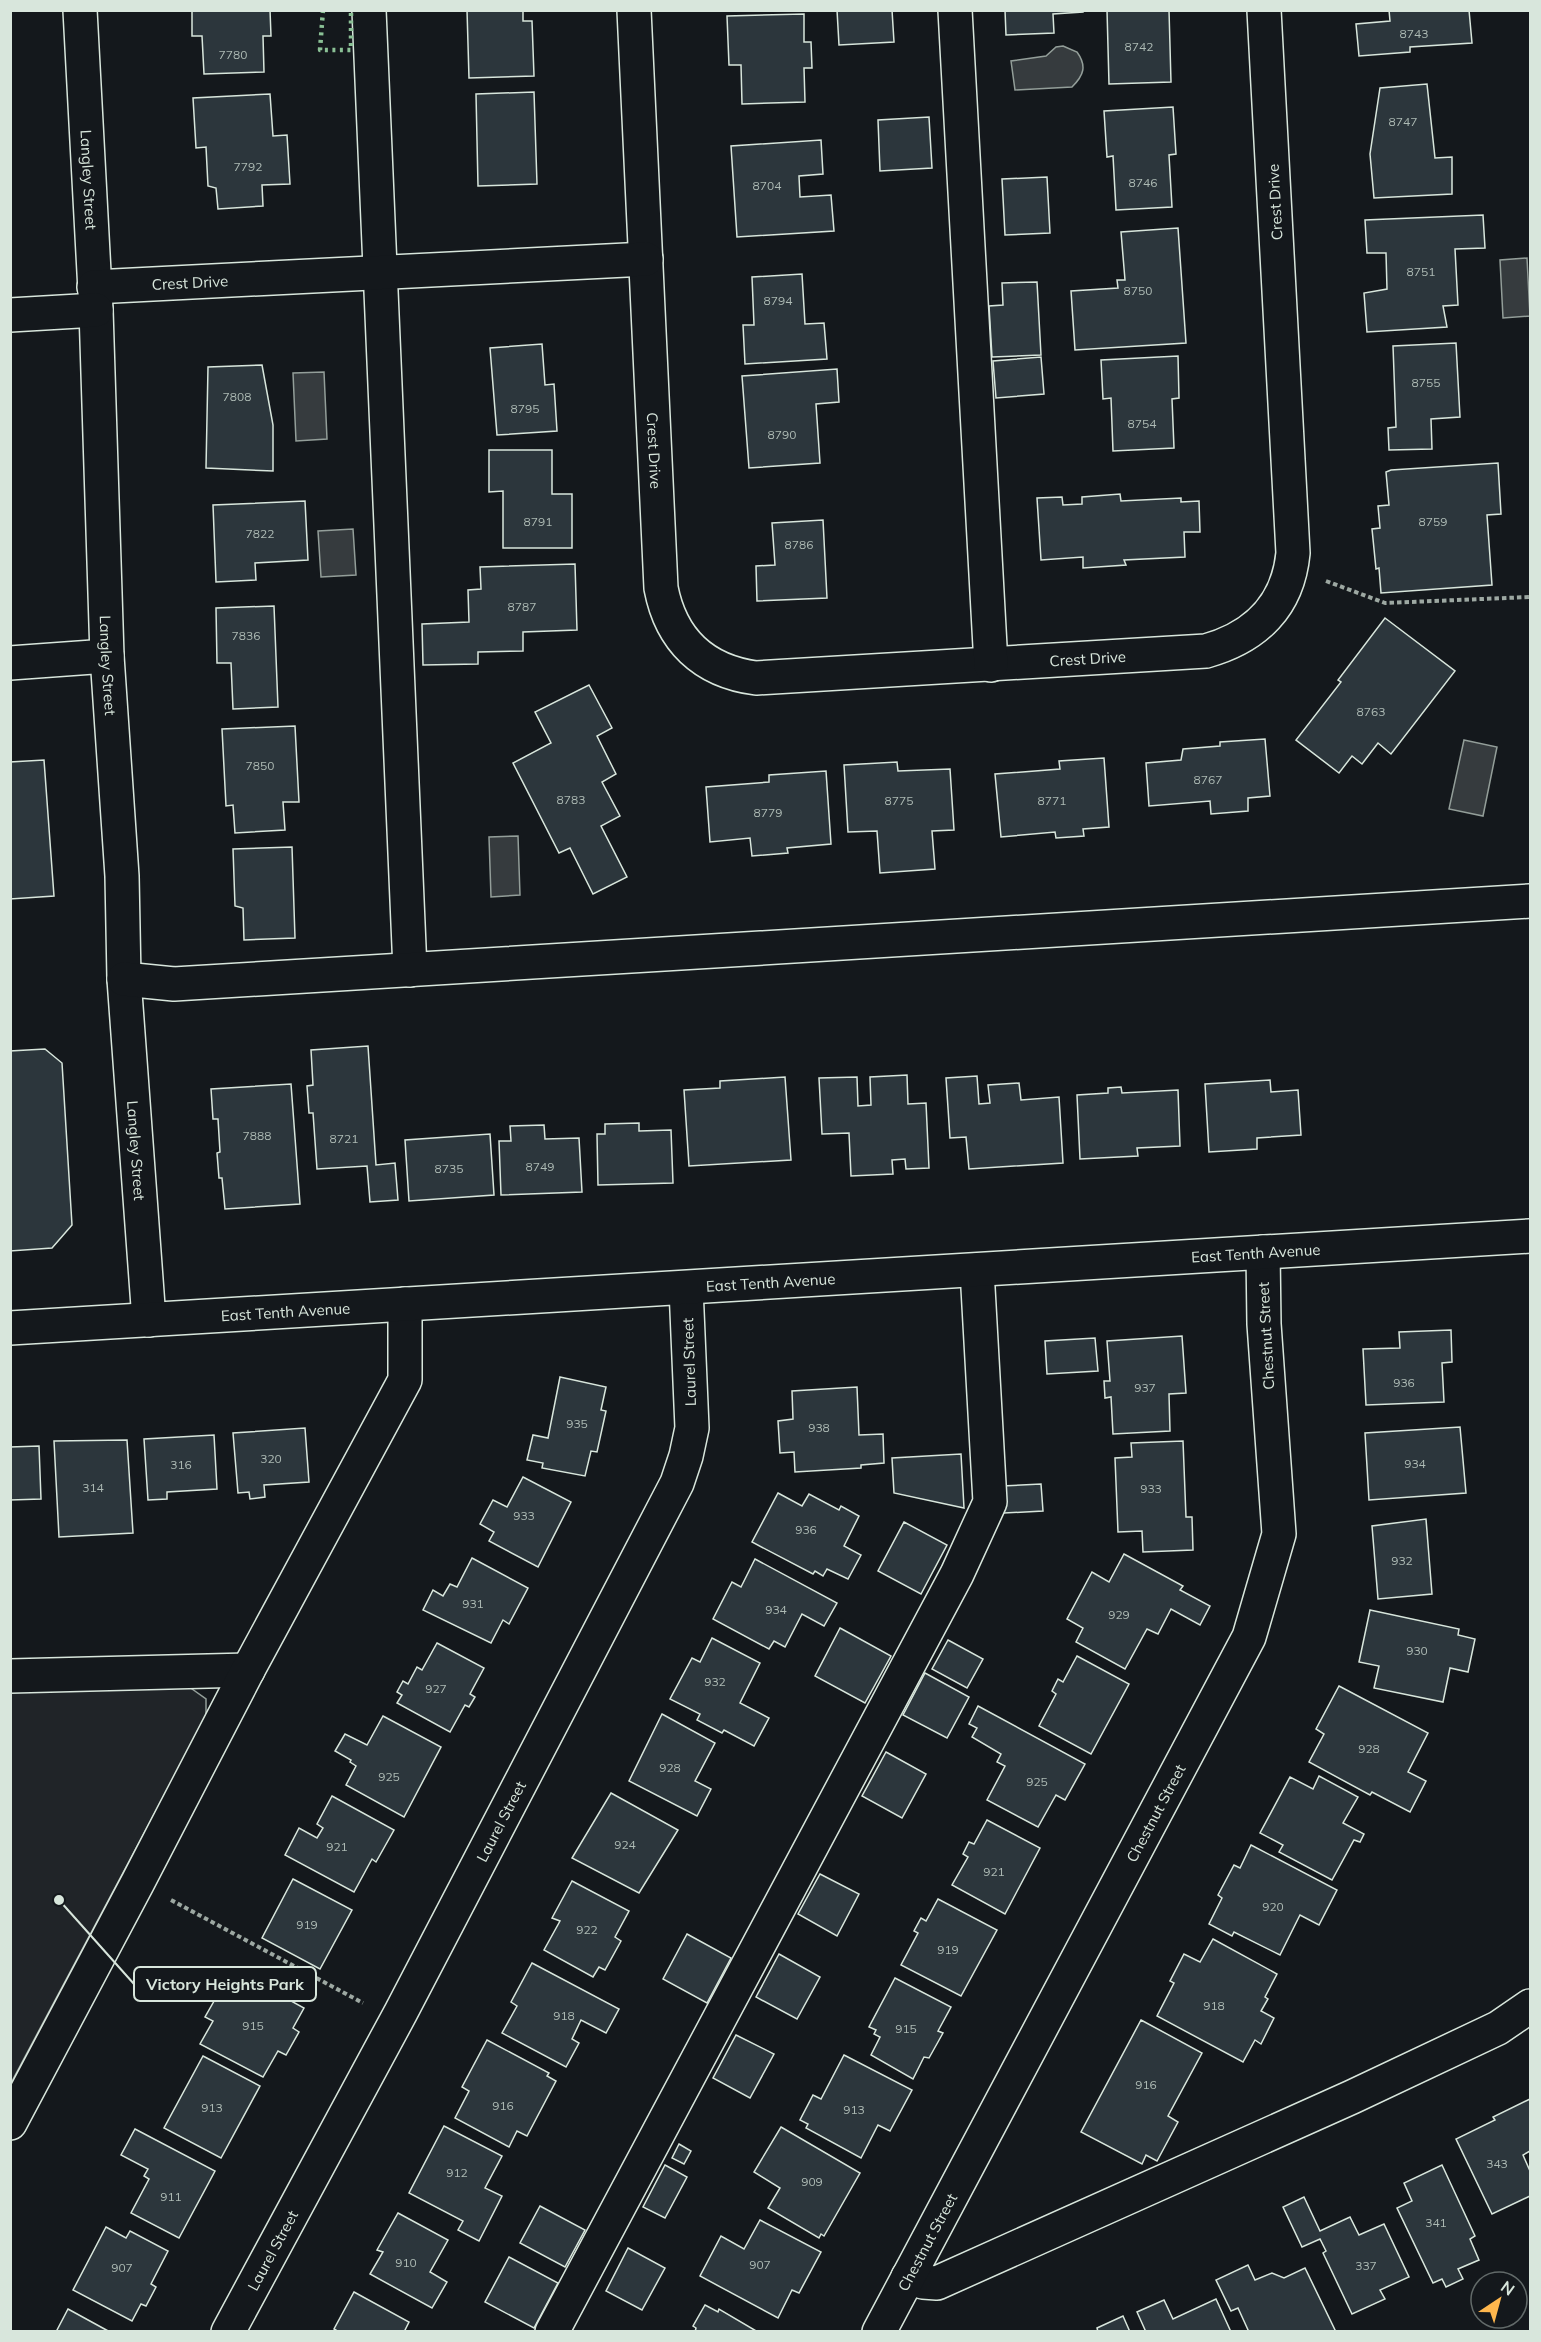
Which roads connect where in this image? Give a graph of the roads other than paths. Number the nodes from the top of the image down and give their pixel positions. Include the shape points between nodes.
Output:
1 (80, 10) edge
2 (369, 10) edge
3 (634, 10) edge
4 (955, 10) edge
5 (1264, 10) edge
6 (646, 259) junction
7 (379, 273) junction
8 (95, 298) junction
9 (10, 315) edge
10 (107, 656) junction
11 (10, 663) edge
12 (992, 665) junction
13 (1530, 901) edge
14 (410, 970) junction
15 (124, 979) junction
16 (1530, 1236) edge
17 (1263, 1252) junction
18 (977, 1270) junction
19 (686, 1288) junction
20 (405, 1304) junction
21 (149, 1320) junction
22 (10, 1328) edge
23 (248, 1670) junction
24 (10, 1676) edge
25 (1530, 2006) edge
26 (10, 2123) edge
27 (908, 2277) junction
28 (228, 2331) edge
29 (552, 2331) edge
30 (879, 2331) edge

1 - 8 street, Langley Street
2 - 7 street
3 - 6 street, Crest Drive
4 - 12 street
5 - 12 street, Crest Drive via 1293,534 1292,568 1286,589 1268,616 1237,641 1206,651
6 - 7 street, Crest Drive
6 - 12 street, Crest Drive via 661,588 669,616 683,641 712,666 756,678
7 - 8 street, Crest Drive
7 - 14 street
8 - 9 street, Crest Drive
8 - 10 street, Langley Street
10 - 11 street
10 - 15 street, Langley Street via 122,876
13 - 14 street
14 - 15 street via 174,984
15 - 21 street, Langley Street
16 - 17 street, East Tenth Avenue
17 - 18 street, East Tenth Avenue
17 - 27 street, Chestnut Street via 1264,1324 1279,1534 1249,1638
18 - 19 street, East Tenth Avenue
18 - 29 street via 990,1502 957,1574
19 - 20 street, East Tenth Avenue
19 - 28 street, Laurel Street via 692,1428 677,1483 401,2012
20 - 21 street, East Tenth Avenue
20 - 23 street via 405,1380
21 - 22 street, East Tenth Avenue
23 - 24 street
23 - 26 street
25 - 27 street via 1498,2028 1363,2092 938,2283
27 - 30 street, Chestnut Street

